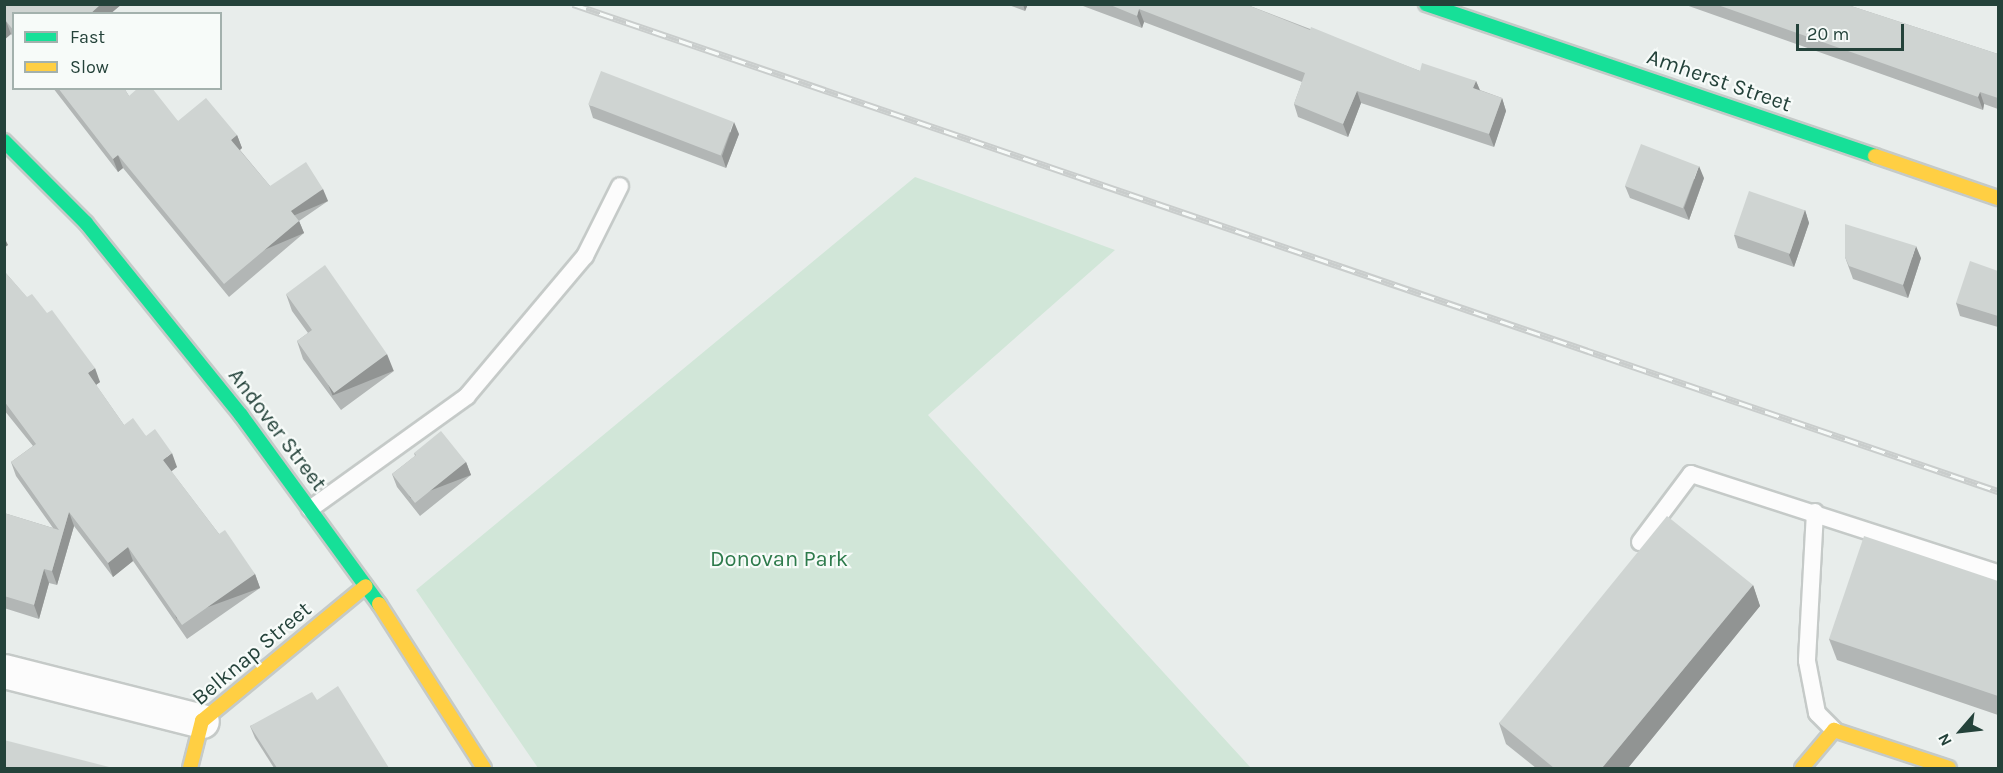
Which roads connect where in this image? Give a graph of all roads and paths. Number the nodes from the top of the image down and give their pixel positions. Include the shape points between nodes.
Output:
1 (1426, 4) edge
2 (4, 141) edge
3 (620, 186) dead end
4 (1998, 198) edge
5 (310, 509) junction
6 (1815, 512) junction
7 (1640, 542) dead end
8 (1998, 573) edge
9 (366, 586) junction
10 (4, 671) edge
11 (202, 721) junction
12 (1834, 730) junction
13 (190, 768) edge
14 (484, 768) edge
15 (1802, 768) edge
16 (1949, 768) edge

1 - 4 street, Amherst Street
2 - 5 street, Andover Street via 86,223 241,415
3 - 5 lane via 585,256 467,396
5 - 9 street, Andover Street
6 - 7 lane via 1691,474
6 - 8 lane
6 - 12 lane via 1807,661 1817,713
9 - 11 street, Belknap Street
9 - 14 street, Andover Street
10 - 11 street
11 - 13 street, Belknap Street
12 - 15 street
12 - 16 street

